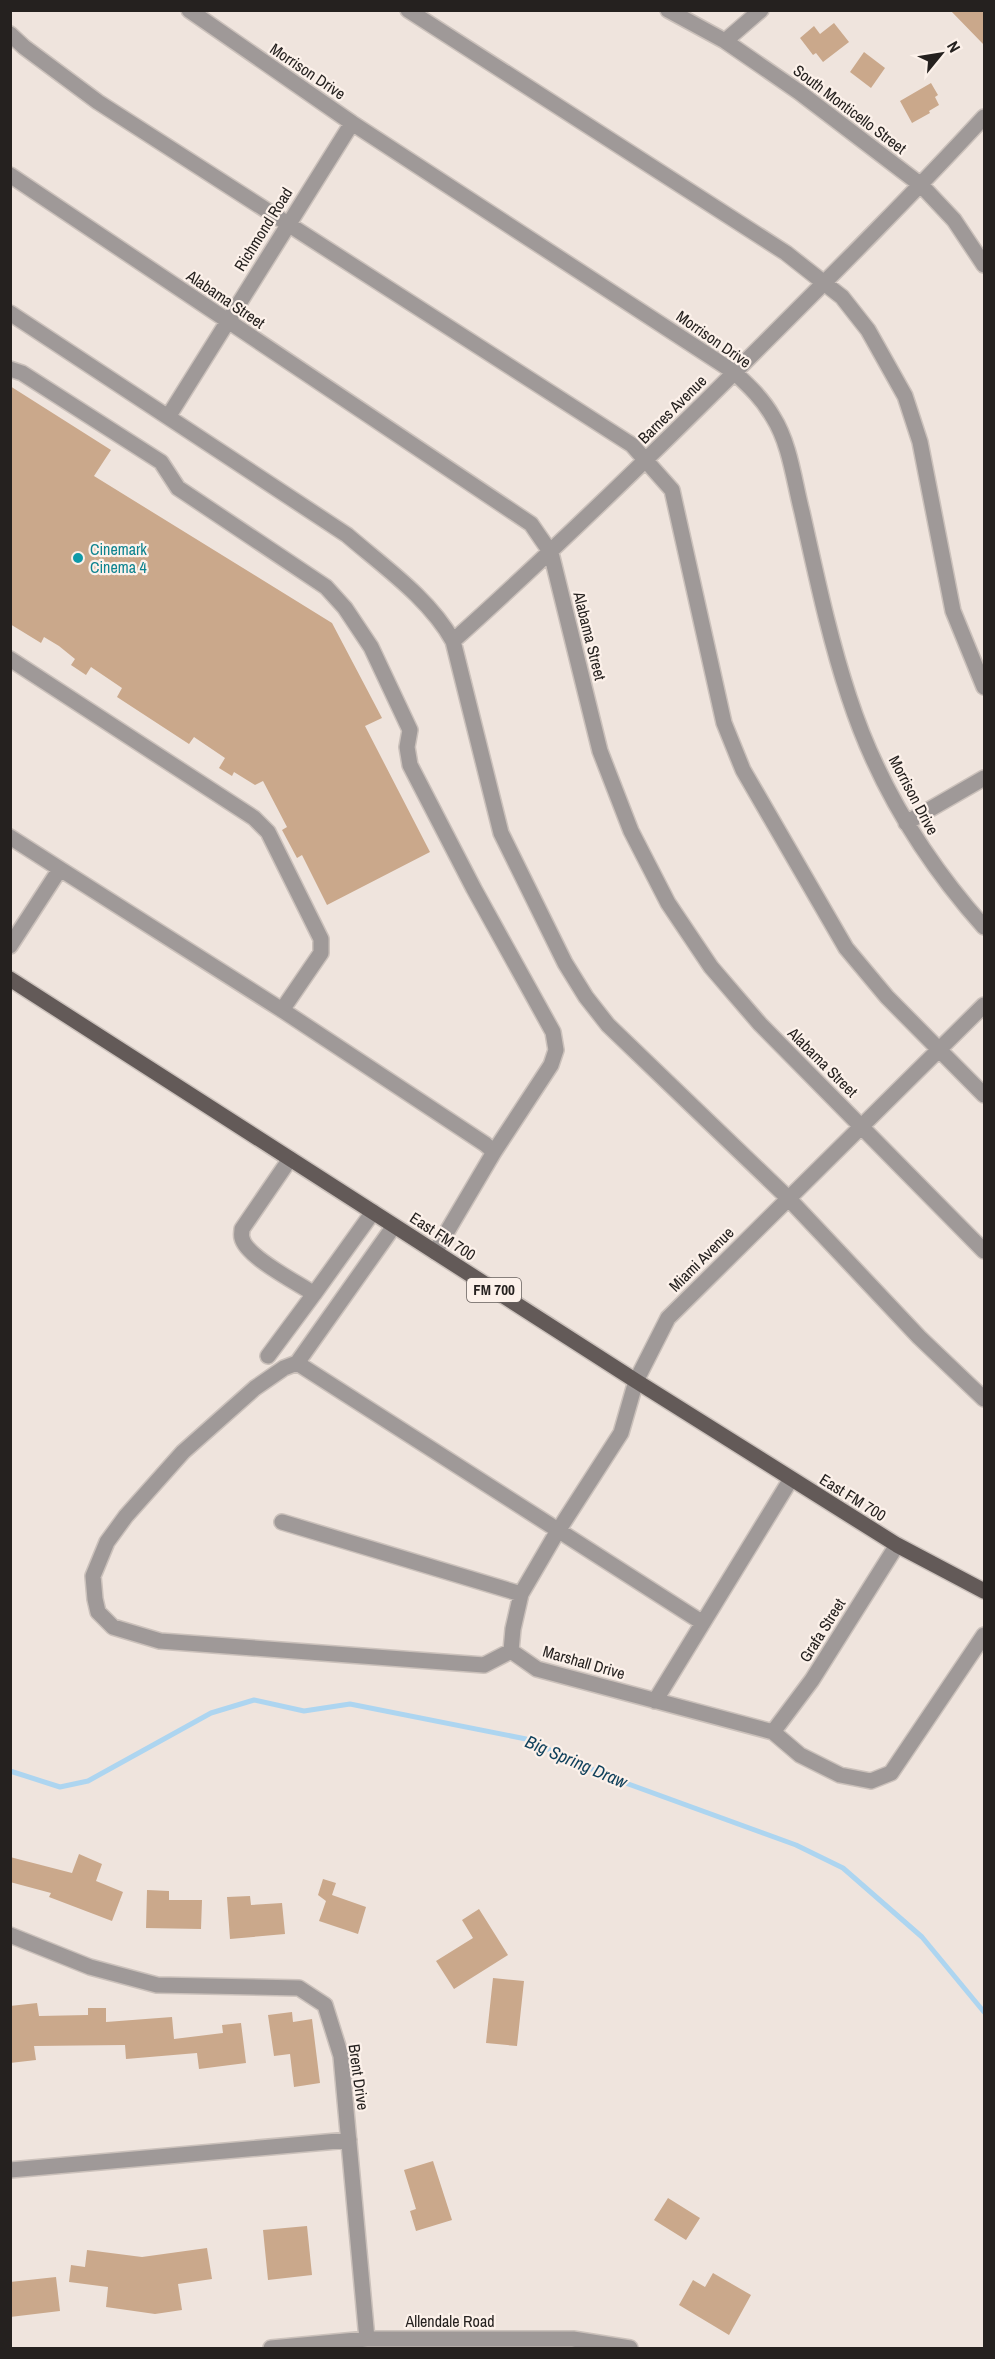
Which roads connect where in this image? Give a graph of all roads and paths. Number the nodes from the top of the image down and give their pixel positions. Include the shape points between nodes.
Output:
1 (189, 10) edge
2 (408, 10) edge
3 (668, 10) edge
4 (761, 10) edge
5 (10, 34) edge
6 (725, 41) junction
7 (984, 117) edge
8 (352, 123) junction
9 (10, 176) edge
10 (921, 185) junction
11 (288, 224) junction
12 (984, 264) edge
13 (824, 282) junction
14 (10, 313) edge
15 (226, 322) junction
16 (10, 369) edge
17 (734, 372) junction
18 (168, 417) junction
19 (645, 460) junction
20 (550, 553) junction
21 (453, 641) junction
22 (10, 659) edge
23 (984, 687) edge
24 (984, 778) edge
25 (906, 824) junction
26 (10, 837) edge
27 (60, 869) junction
28 (984, 927) edge
29 (10, 946) edge
30 (10, 979) edge
31 (984, 1005) edge
32 (282, 1010) junction
33 (939, 1049) junction
34 (984, 1095) edge
35 (861, 1125) junction
36 (494, 1152) junction
37 (291, 1159) junction
38 (788, 1198) junction
39 (373, 1212) junction
40 (394, 1226) junction
41 (984, 1251) edge
42 (435, 1252) junction
43 (314, 1294) junction
44 (268, 1356) dead end
45 (297, 1363) junction
46 (636, 1381) junction
47 (984, 1399) edge
48 (791, 1479) junction
49 (282, 1522) dead end
50 (559, 1530) junction
51 (897, 1545) junction
52 (984, 1591) edge
53 (521, 1594) junction
54 (703, 1623) junction
55 (984, 1635) edge
56 (511, 1651) junction
57 (656, 1701) junction
58 (773, 1732) junction
59 (10, 1935) edge
60 (349, 2140) junction
61 (10, 2170) edge
62 (367, 2339) junction
63 (270, 2349) edge
64 (630, 2349) edge

1 - 8 street, Morrison Drive
2 - 13 street via 786,253
3 - 6 street, South Monticello Street
4 - 6 street
5 - 11 street via 98,102
6 - 10 street, South Monticello Street
7 - 10 street, Barnes Avenue
8 - 11 street, Richmond Road
8 - 17 street, Morrison Drive
9 - 15 street, Alabama Street
10 - 12 street, South Monticello Street via 954,220
10 - 13 street, Barnes Avenue
11 - 15 street, Richmond Road
11 - 19 street via 632,445
13 - 17 street, Barnes Avenue
13 - 23 street via 842,297 868,330 905,396 920,442 953,611
14 - 18 street
15 - 18 street, Richmond Road
15 - 20 street, Alabama Street via 531,524
16 - 36 street via 161,462 178,488 326,587 371,647 410,730 410,765 553,1032 556,1050 551,1065
17 - 19 street, Barnes Avenue
17 - 25 street, Morrison Drive via 759,396 787,448 849,699
18 - 21 street via 347,535 441,621
19 - 20 street, Barnes Avenue
19 - 33 street via 672,490 724,723 743,770 846,948 887,997
20 - 21 street, Barnes Avenue
20 - 35 street, Alabama Street via 600,751 631,831 668,903 711,967 760,1024
21 - 38 street via 501,833 575,980 608,1025
22 - 32 street via 254,818 268,832 321,939 321,953
24 - 25 street
25 - 28 street, Morrison Drive via 936,869
26 - 27 street
27 - 29 street
27 - 32 street
30 - 37 main road, East FM 700 / FM 700
31 - 33 street, Miami Avenue
32 - 36 street
33 - 34 street
33 - 35 street, Miami Avenue
35 - 38 street, Miami Avenue
35 - 41 street, Alabama Street
36 - 42 street
37 - 39 main road, East FM 700 / FM 700
37 - 43 street via 242,1229 242,1238 257,1257
38 - 46 street, Miami Avenue via 668,1318
38 - 47 street
39 - 40 main road, East FM 700 / FM 700
39 - 43 street
40 - 42 main road, East FM 700 / FM 700
40 - 45 street
42 - 46 main road, East FM 700 / FM 700
43 - 44 street
45 - 50 street
45 - 56 street via 255,1388 183,1452 126,1516 106,1542 93,1576 98,1612 113,1627 160,1641 484,1665
46 - 48 main road, East FM 700 / FM 700
46 - 50 street, Miami Avenue via 621,1433
48 - 51 main road, East FM 700 / FM 700
48 - 54 street
49 - 53 street
50 - 53 street, Miami Avenue
50 - 54 street
51 - 52 main road, East FM 700 / FM 700
51 - 58 street, Grafa Street via 812,1680
53 - 56 street
54 - 57 street
55 - 58 street via 891,1773 872,1781 840,1775 800,1755
56 - 57 street, Marshall Drive via 537,1669
57 - 58 street, Marshall Drive
59 - 60 street, Brent Drive via 90,1967 157,1985 299,1988 325,2005 341,2056
60 - 61 street
60 - 62 street, Brent Drive
62 - 63 street, Allendale Road
62 - 64 street, Allendale Road via 573,2339

